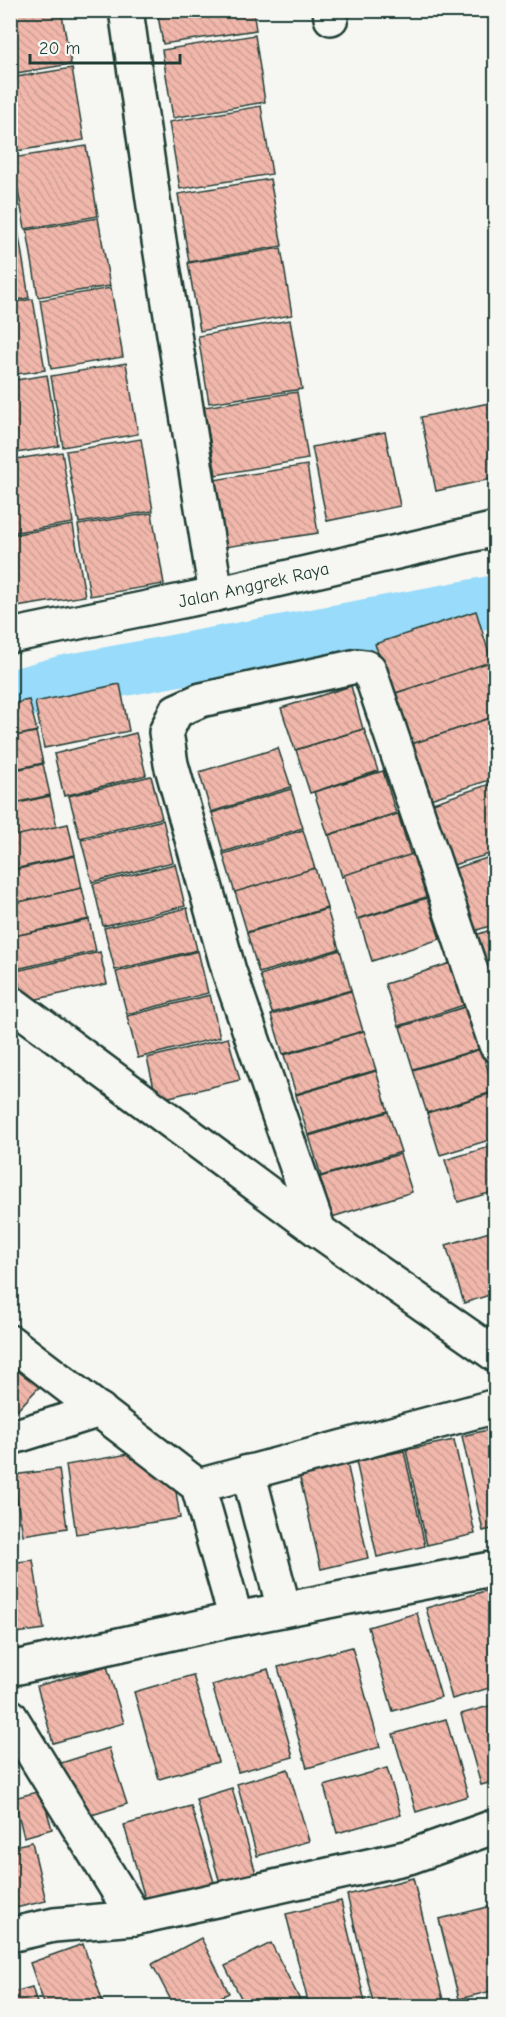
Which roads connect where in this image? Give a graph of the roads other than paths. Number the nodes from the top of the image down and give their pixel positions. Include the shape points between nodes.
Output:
1 (126, 10) edge
2 (495, 529) edge
3 (216, 594) junction
4 (10, 636) edge
5 (10, 1002) edge
6 (495, 1045) edge
7 (319, 1231) junction
8 (10, 1341) edge
9 (495, 1355) edge
10 (495, 1406) edge
11 (100, 1410) junction
12 (10, 1438) edge
13 (248, 1472) junction
14 (198, 1486) junction
15 (495, 1568) edge
16 (284, 1609) junction
17 (236, 1619) junction
18 (10, 1669) edge
19 (10, 1716) edge
20 (495, 1826) edge
21 (135, 1918) junction
22 (10, 1935) edge

1 - 3 street
2 - 3 street, Jalan Anggrek Raya
3 - 4 street, Jalan Anggrek Raya
5 - 7 street
6 - 7 street via 369,669 357,666 201,699 176,711 166,732 171,764 229,971
7 - 9 street
8 - 11 street
10 - 13 street
11 - 12 street
11 - 14 street
13 - 14 street
13 - 16 street
14 - 17 street
15 - 16 street
16 - 17 street
17 - 18 street
19 - 21 street
20 - 21 street via 409,1857
21 - 22 street via 54,1925

